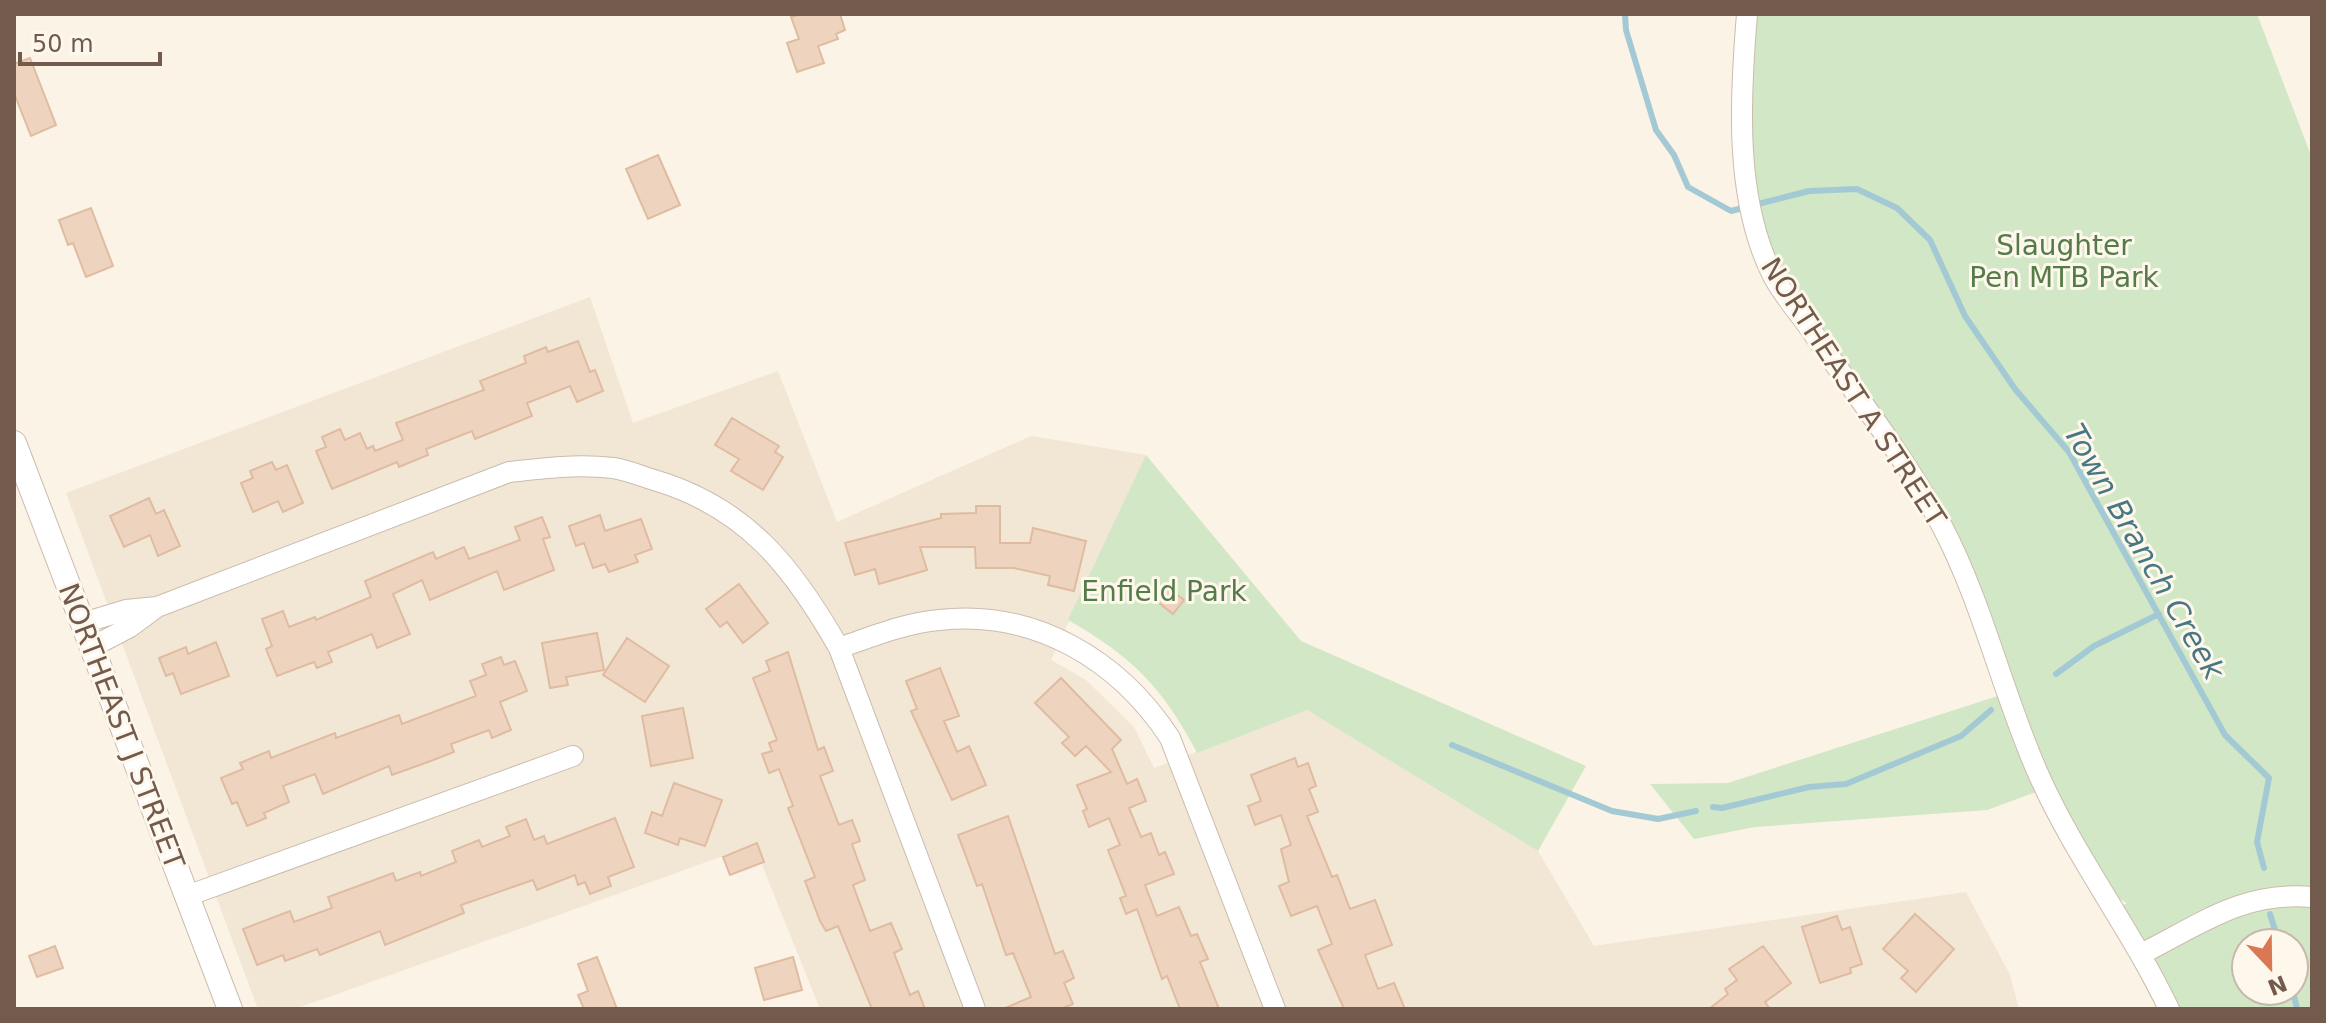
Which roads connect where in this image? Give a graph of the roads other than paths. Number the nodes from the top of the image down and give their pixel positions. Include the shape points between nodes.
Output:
1 (1747, 14) edge
2 (14, 443) edge
3 (157, 607) junction
4 (83, 623) junction
5 (92, 647) junction
6 (839, 648) junction
7 (573, 756) dead end
8 (187, 896) junction
9 (2312, 897) edge
10 (2143, 953) junction
11 (230, 1009) edge
12 (975, 1009) edge
13 (1275, 1009) edge
14 (2169, 1009) edge

1 - 10 street, NORTHEAST A STREET via 1748,185 1774,277 1943,528 2037,772
2 - 4 street, NORTHEAST J STREET
3 - 4 street
3 - 5 street
3 - 6 street via 509,472 615,468 677,486 728,512 769,546 813,601
4 - 5 street, NORTHEAST J STREET
5 - 8 street, NORTHEAST J STREET
6 - 12 street
6 - 13 street via 938,620 996,619 1053,636 1106,665 1144,699 1170,738
7 - 8 street
8 - 11 street, NORTHEAST J STREET
9 - 10 street via 2289,895 2241,904 2210,915
10 - 14 street, NORTHEAST A STREET

